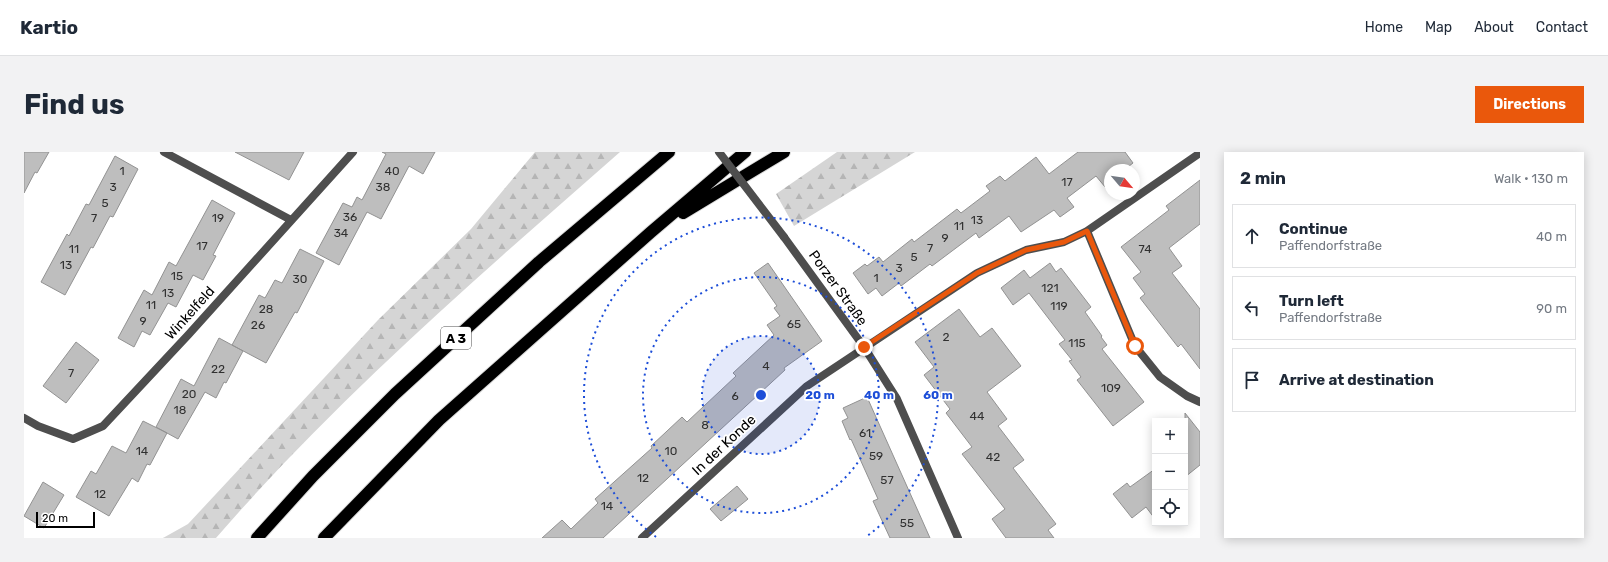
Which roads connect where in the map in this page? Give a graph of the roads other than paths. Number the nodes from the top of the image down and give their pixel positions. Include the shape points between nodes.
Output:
1 (164, 152) edge
2 (353, 152) edge
3 (669, 152) edge
4 (719, 152) edge
5 (745, 152) edge
6 (784, 152) edge
7 (1200, 153) edge
8 (291, 220) junction
9 (1087, 231) junction
10 (651, 232) junction
11 (864, 347) junction
12 (1200, 402) edge
13 (24, 418) edge
14 (257, 538) edge
15 (324, 538) edge
16 (642, 538) edge
17 (958, 538) edge

1 - 8 street
2 - 8 street, Winkelfeld
3 - 14 highway, A 3 via 539,262 395,394
4 - 11 street, Porzer Straße, bridge
5 - 10 highway
6 - 10 highway
7 - 9 street, In der Konde
8 - 13 street, Winkelfeld via 103,426 73,439
9 - 11 street, In der Konde via 1064,242 1026,250 977,273
9 - 12 street via 1135,346 1160,377
10 - 15 highway via 439,420
11 - 16 street, In der Konde via 806,386
11 - 17 street, Porzer Straße via 897,399

